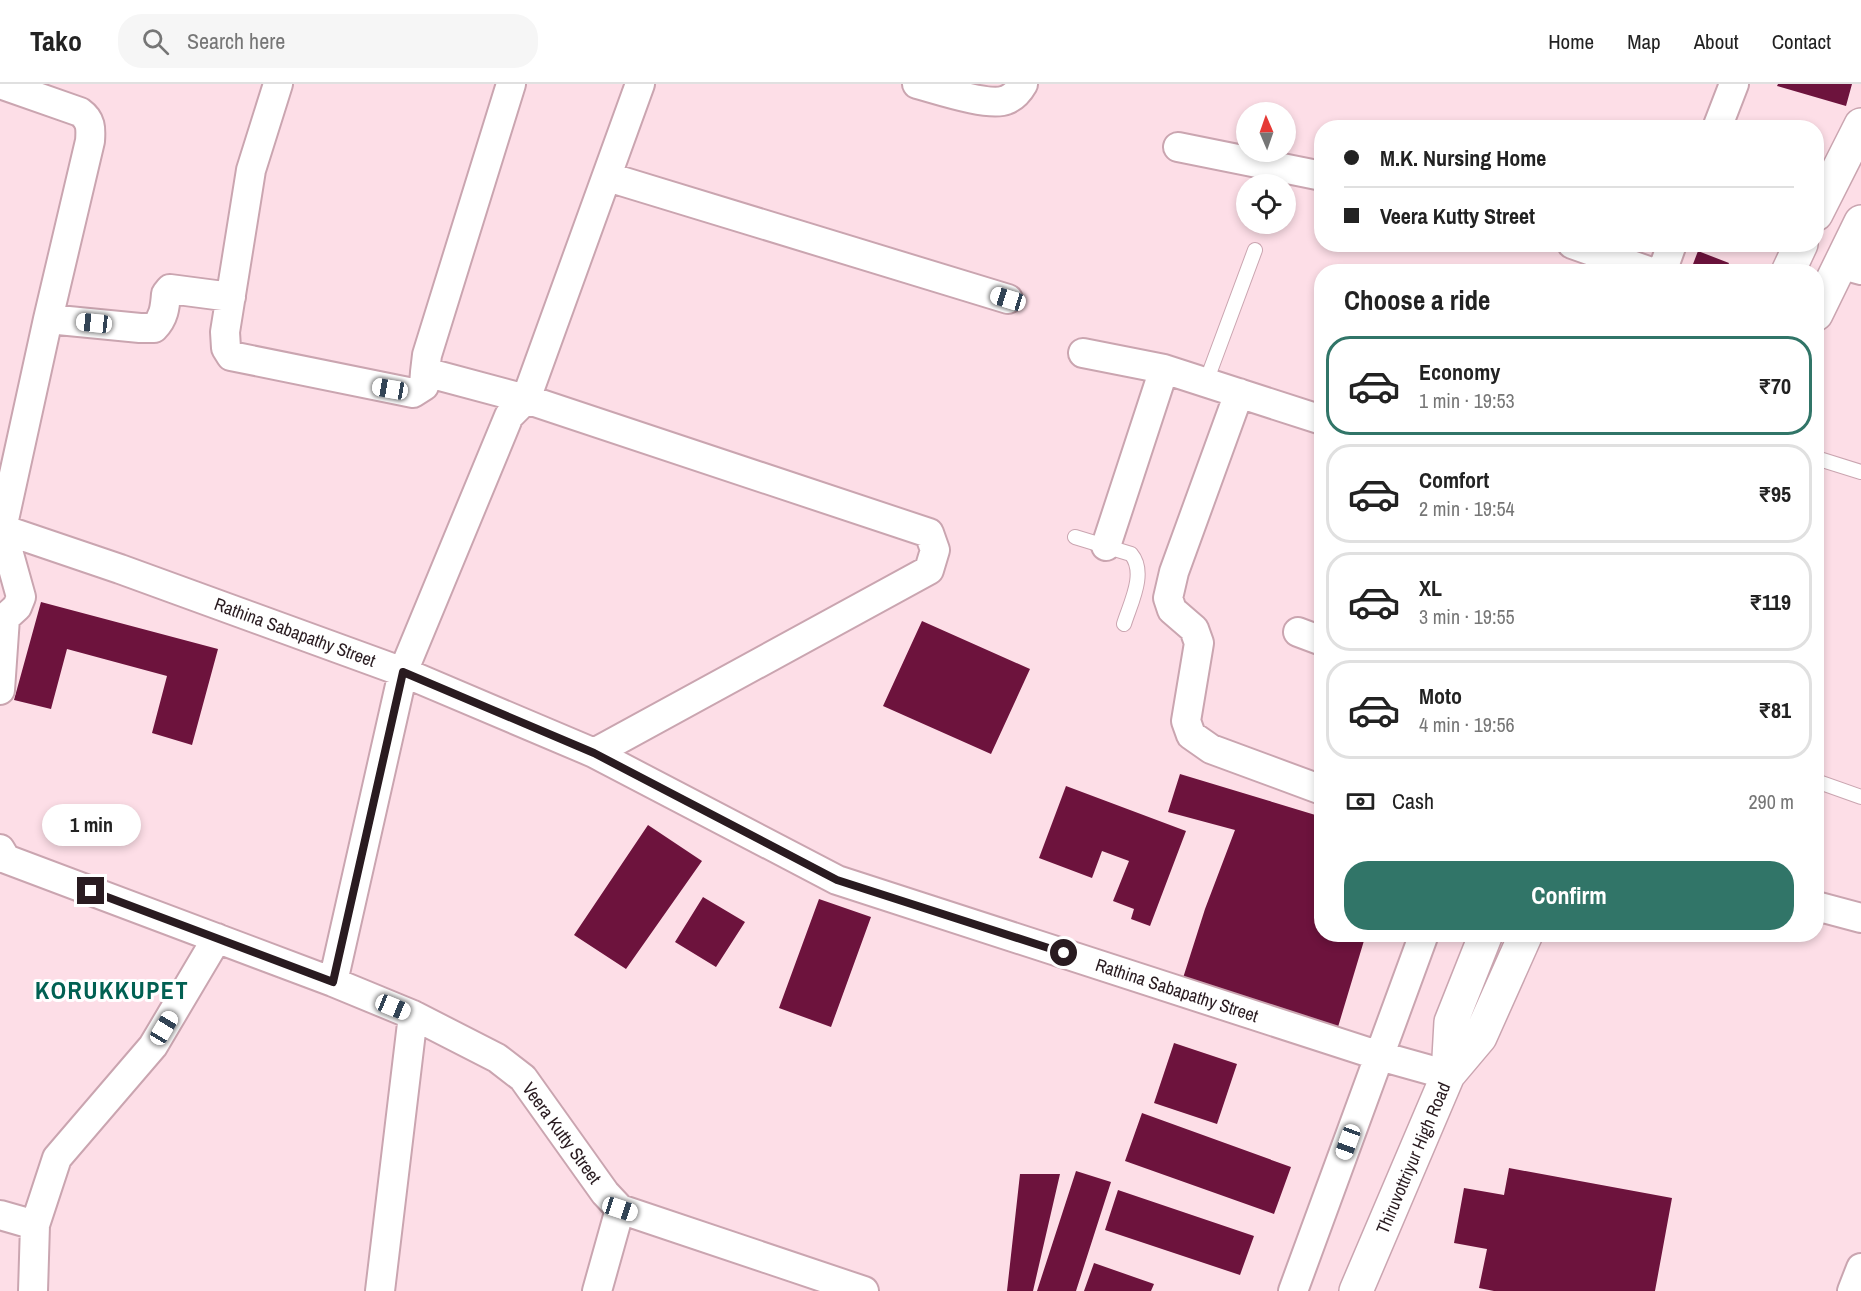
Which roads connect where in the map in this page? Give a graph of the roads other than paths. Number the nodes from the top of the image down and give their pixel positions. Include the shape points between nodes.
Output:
1 (0, 84) edge
2 (278, 84) edge
3 (511, 84) edge
4 (640, 84) edge
5 (917, 84) edge
6 (1023, 84) edge
7 (1734, 84) edge
8 (1720, 120) edge
9 (1861, 125) edge
10 (1178, 147) dead end
11 (1314, 174) edge
12 (608, 177) junction
13 (1824, 198) edge
14 (1861, 222) edge
15 (1255, 250) dead end
16 (1595, 252) edge
17 (1628, 264) edge
18 (1850, 267) edge
19 (231, 297) junction
20 (1008, 299) dead end
21 (1824, 303) edge
22 (48, 319) junction
23 (1083, 353) dead end
24 (1164, 369) junction
25 (425, 372) junction
26 (1206, 382) junction
27 (1239, 393) junction
28 (526, 399) junction
29 (1314, 415) edge
30 (1824, 460) edge
31 (1861, 472) edge
32 (2, 529) junction
33 (1074, 537) dead end
34 (1106, 546) junction
35 (2, 617) edge
36 (1124, 624) dead end
37 (403, 672) junction
38 (0, 690) edge
39 (594, 753) junction
40 (1824, 784) edge
41 (1314, 787) edge
42 (1861, 797) edge
43 (0, 849) edge
44 (1824, 908) edge
45 (1861, 918) edge
46 (217, 938) junction
47 (1421, 942) edge
48 (1483, 942) edge
49 (1522, 942) edge
50 (333, 982) junction
51 (413, 1015) junction
52 (1380, 1056) junction
53 (1448, 1075) junction
54 (620, 1209) junction
55 (0, 1215) edge
56 (35, 1225) junction
57 (1861, 1268) edge
58 (33, 1291) edge
59 (380, 1291) edge
60 (597, 1291) edge
61 (864, 1291) edge
62 (1293, 1291) edge
63 (1356, 1291) edge
64 (1852, 1291) edge

1 - 22 street via 80,112 88,118 91,129
2 - 19 street via 251,170
3 - 25 street
4 - 12 street
5 - 6 street via 988,102 1005,101
7 - 8 street
9 - 13 main road
10 - 11 street
12 - 20 street
12 - 28 street
14 - 18 main road
15 - 26 lane
16 - 17 street
18 - 21 main road
19 - 22 street via 171,289 166,294 161,321 154,327
19 - 25 street via 225,332 231,356 413,393 424,386
22 - 32 street
23 - 24 street
24 - 26 street
24 - 34 street
25 - 28 street
26 - 27 street
27 - 29 street
27 - 41 street via 1168,598 1172,610 1194,629 1198,643 1186,721 1191,735 1211,749
28 - 37 street via 509,416
28 - 39 street via 929,533 934,550 929,570
30 - 31 lane
32 - 35 street via 21,597 17,607
32 - 37 street, Rathina Sabapathy Street
33 - 34 lane
34 - 36 lane via 1131,554 1136,560 1137,585
35 - 38 street
37 - 39 street, Rathina Sabapathy Street
37 - 50 street
39 - 52 street, Rathina Sabapathy Street via 837,880
40 - 42 lane
43 - 46 street, Veera Kutty Street via 6,859
44 - 45 street
46 - 50 street, Veera Kutty Street
46 - 56 street via 153,1046 57,1158
47 - 52 street
48 - 53 main road via 1450,1022
49 - 53 main road, Thiruvottriyur High Road via 1480,1037
50 - 51 street, Veera Kutty Street
51 - 54 street, Veera Kutty Street via 497,1058 523,1078
51 - 59 street
52 - 53 street, Rathina Sabapathy Street
52 - 62 street
53 - 63 main road, Thiruvottriyur High Road
54 - 60 street
54 - 61 street
55 - 56 street
56 - 58 street
57 - 64 street

